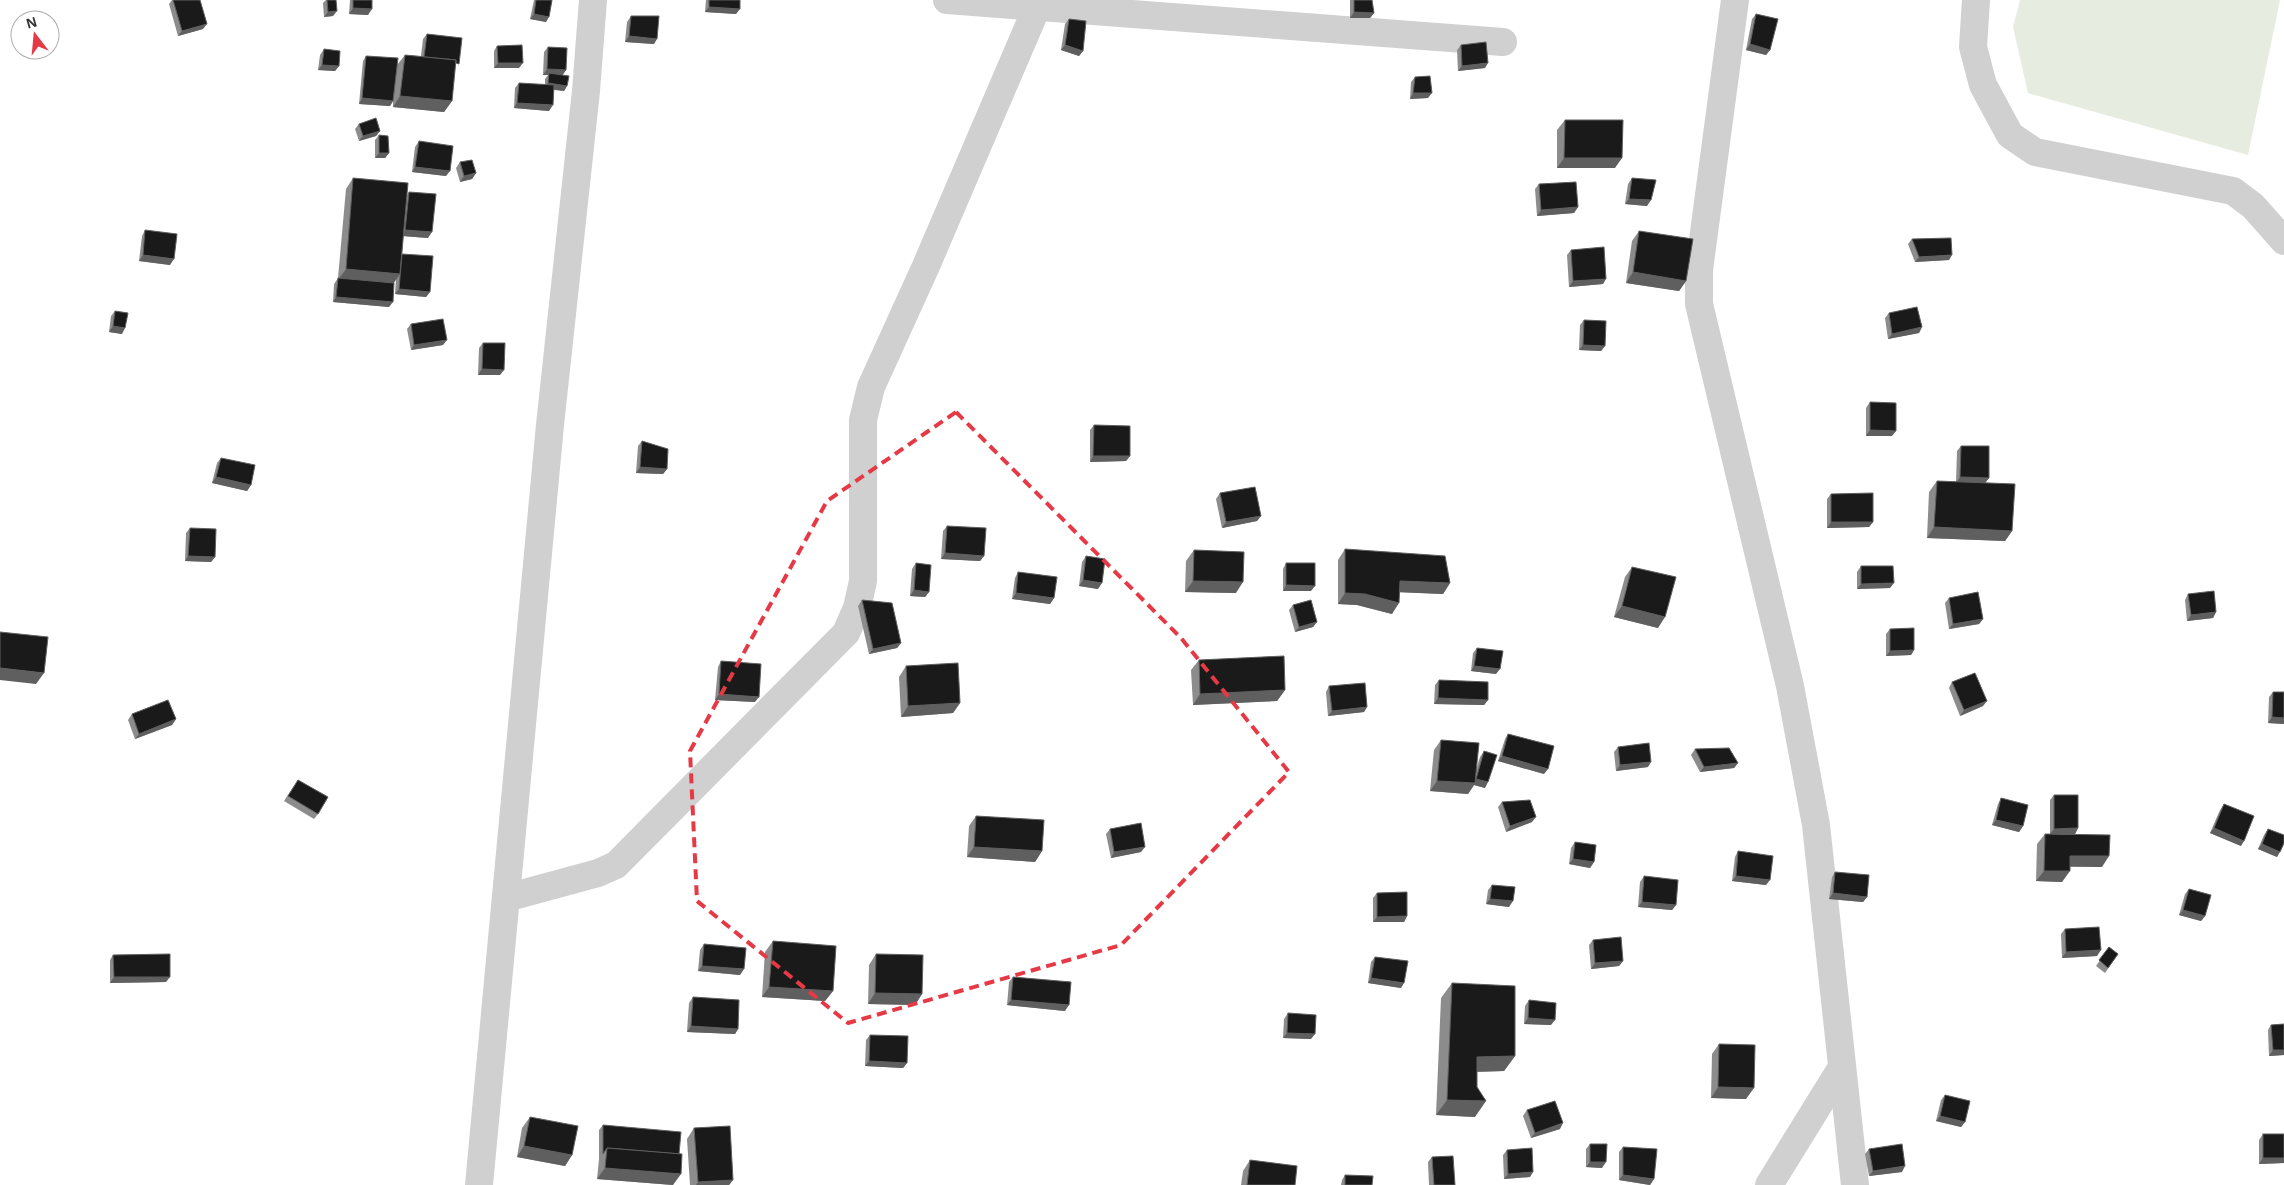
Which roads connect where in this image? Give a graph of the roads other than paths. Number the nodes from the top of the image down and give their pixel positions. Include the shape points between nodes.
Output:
1 (593, 0) edge
2 (947, 0) edge
3 (1735, 0) edge
4 (1976, 0) edge
5 (1037, 7) junction
6 (1150, 8) edge
7 (1504, 42) dead end
8 (2284, 241) edge
9 (506, 898) junction
10 (1842, 1067) junction
11 (480, 1185) edge
12 (1769, 1185) edge
13 (1855, 1185) edge

1 - 9 street
2 - 5 street
3 - 10 street via 1699,270 1700,304 1790,686 1816,825
4 - 8 street via 1975,57 1983,85 2010,135 2035,152 2234,191 2253,206
5 - 6 street
5 - 9 street via 926,266 870,387 863,420 863,581 857,608 846,633 616,864 598,873
6 - 7 street
9 - 11 street
10 - 12 street
10 - 13 street

